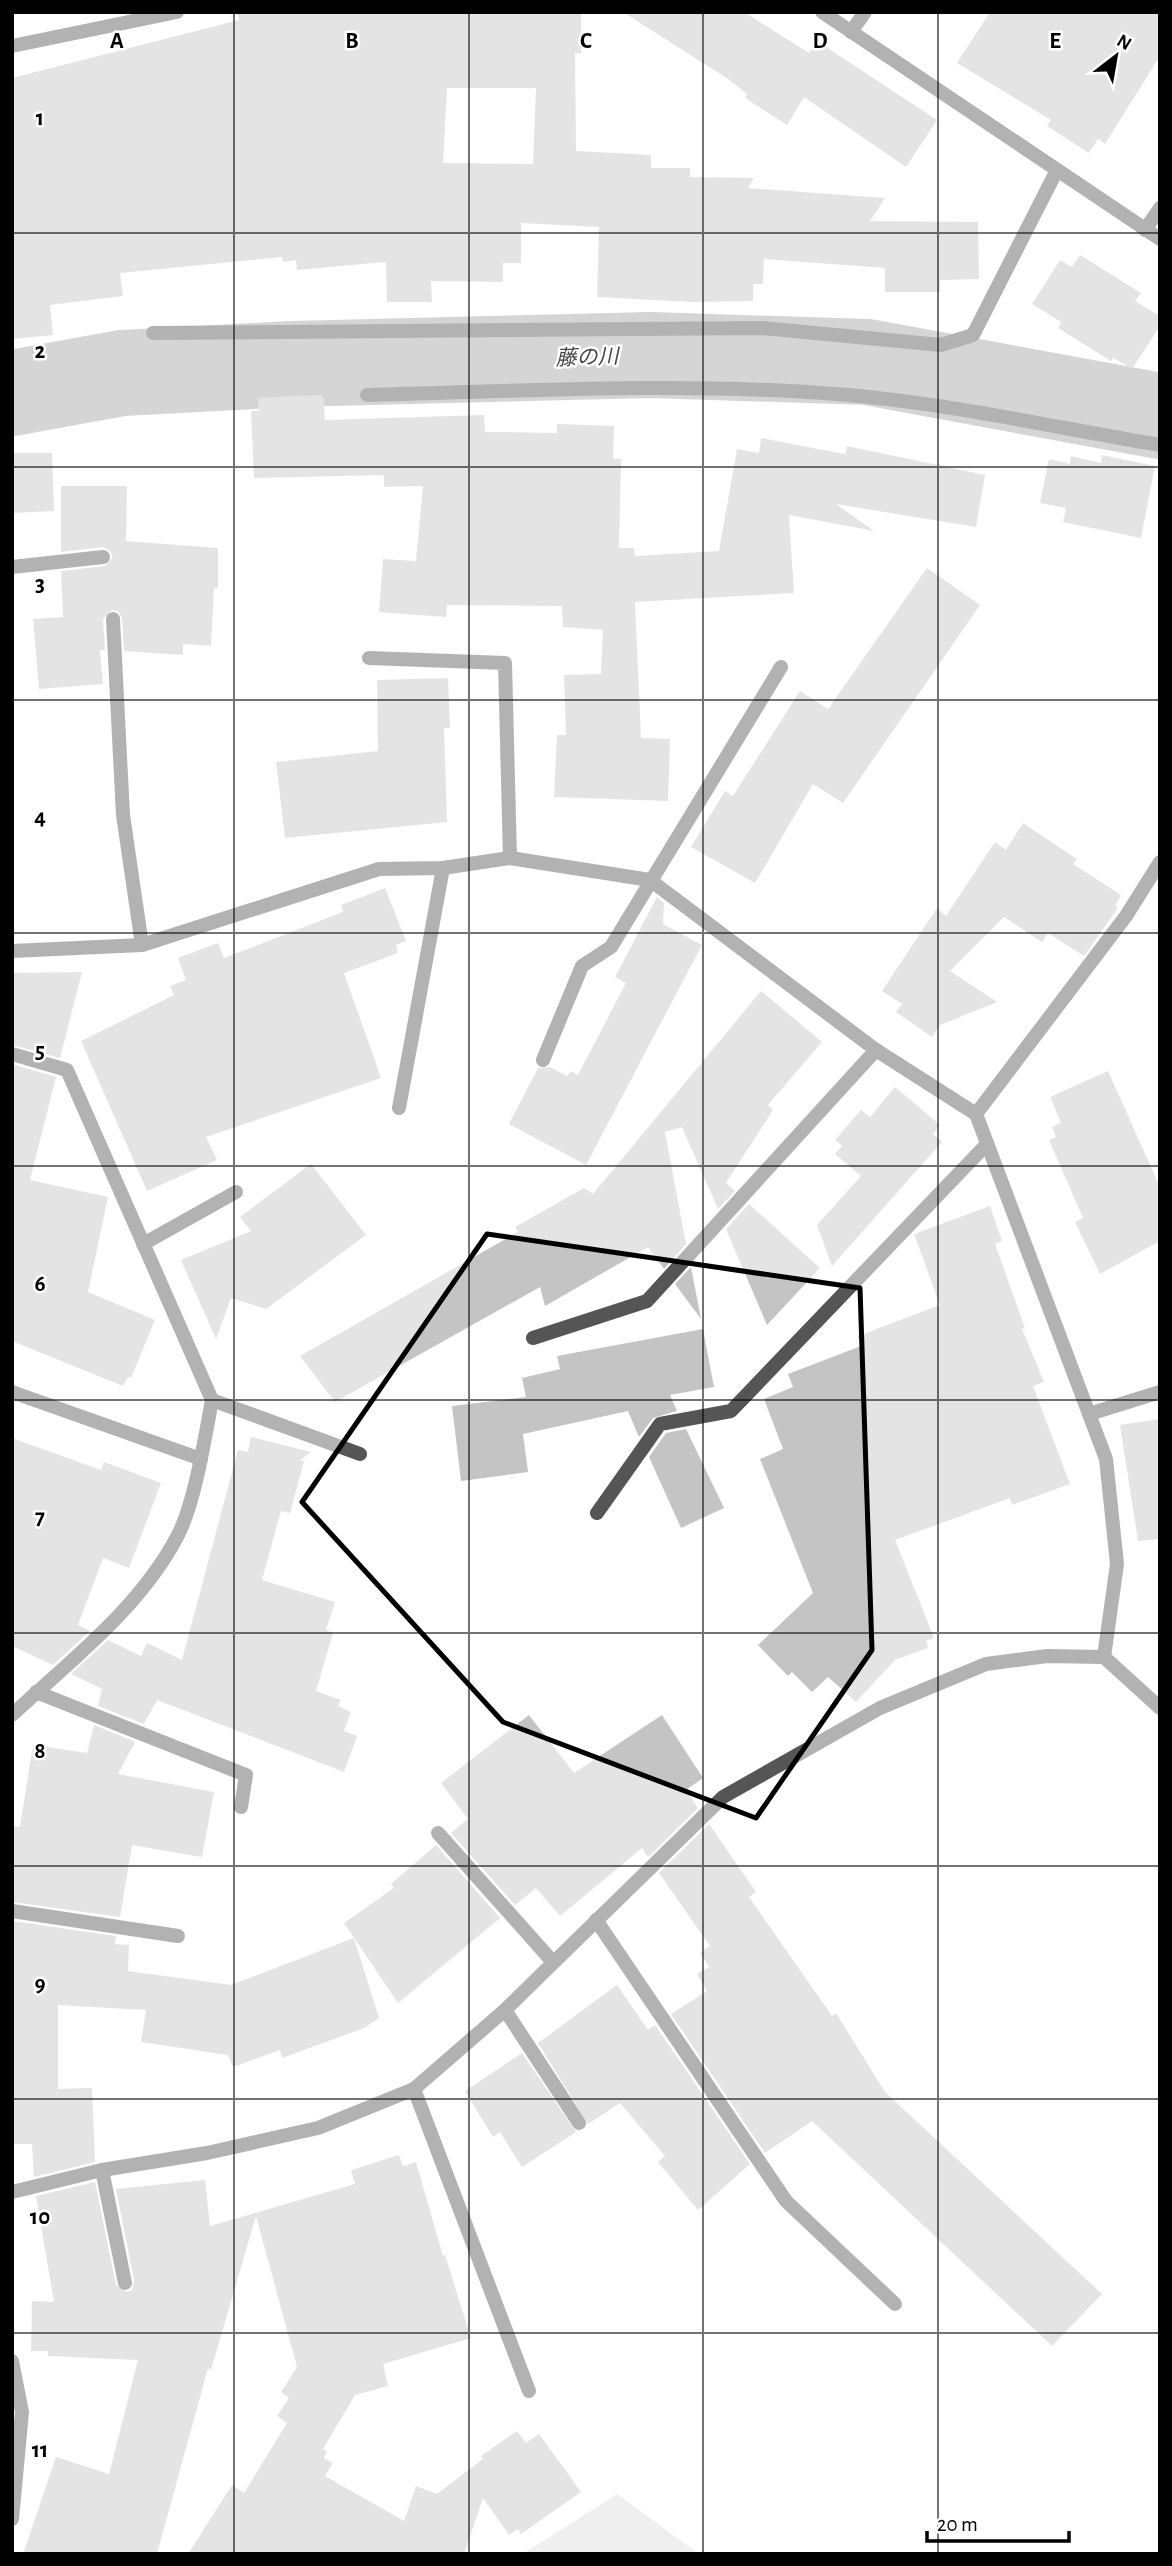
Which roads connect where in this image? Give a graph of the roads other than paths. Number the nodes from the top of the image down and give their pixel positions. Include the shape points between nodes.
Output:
1 (177, 12) edge
2 (822, 12) edge
3 (865, 12) edge
4 (851, 33) junction
5 (12, 46) edge
6 (1057, 170) junction
7 (1160, 208) edge
8 (1146, 230) junction
9 (1160, 239) edge
10 (153, 333) dead end
11 (367, 395) dead end
12 (1160, 445) edge
13 (103, 557) dead end
14 (12, 566) edge
15 (113, 619) dead end
16 (369, 658) dead end
17 (781, 667) dead end
18 (510, 858) junction
19 (1160, 862) edge
20 (443, 868) junction
21 (650, 880) junction
22 (142, 945) junction
23 (12, 951) edge
24 (876, 1050) junction
25 (12, 1054) edge
26 (543, 1059) dead end
27 (399, 1108) dead end
28 (976, 1114) junction
29 (987, 1144) junction
30 (236, 1192) dead end
31 (143, 1244) junction
32 (533, 1338) dead end
33 (12, 1392) edge
34 (1160, 1392) edge
35 (212, 1400) junction
36 (1089, 1414) junction
37 (360, 1454) dead end
38 (201, 1459) junction
39 (597, 1513) dead end
40 (1104, 1657) junction
41 (36, 1692) junction
42 (1160, 1708) edge
43 (12, 1715) edge
44 (241, 1807) dead end
45 (438, 1833) dead end
46 (12, 1911) edge
47 (596, 1920) junction
48 (178, 1937) dead end
49 (552, 1961) junction
50 (505, 2010) junction
51 (414, 2089) junction
52 (579, 2123) dead end
53 (102, 2170) junction
54 (12, 2192) edge
55 (125, 2283) dead end
56 (895, 2304) dead end
57 (12, 2361) edge
58 (528, 2392) dead end
59 (12, 2519) edge

1 - 5 street
2 - 4 street
3 - 4 street
4 - 6 street
6 - 8 street
6 - 10 street via 973,335 941,345 762,328
7 - 8 street
8 - 9 street
11 - 12 street via 640,387 834,394 897,400
13 - 14 street
15 - 22 street via 122,815
16 - 18 street via 505,663
17 - 21 street
18 - 20 street
18 - 21 street
19 - 28 street via 1126,916
20 - 22 street via 379,869
20 - 27 street
21 - 24 street
21 - 26 street via 611,947 582,966
22 - 23 street
24 - 28 street
24 - 32 street via 647,1301
25 - 31 street via 67,1070
28 - 29 street
29 - 36 street
29 - 39 street via 731,1410 660,1424
30 - 31 street
31 - 35 street
33 - 38 street
34 - 36 street
35 - 37 street
35 - 38 street
36 - 40 street via 1106,1459 1117,1564
38 - 41 street via 179,1534 139,1593
40 - 42 street
40 - 47 street via 1047,1656 986,1664 880,1708 723,1797
41 - 43 street
41 - 44 street via 246,1775
45 - 49 street
46 - 48 street
47 - 49 street
47 - 56 street via 786,2201
49 - 50 street
50 - 51 street
50 - 52 street
51 - 53 street via 318,2128
51 - 58 street
53 - 54 street
53 - 55 street
57 - 59 street via 22,2412

